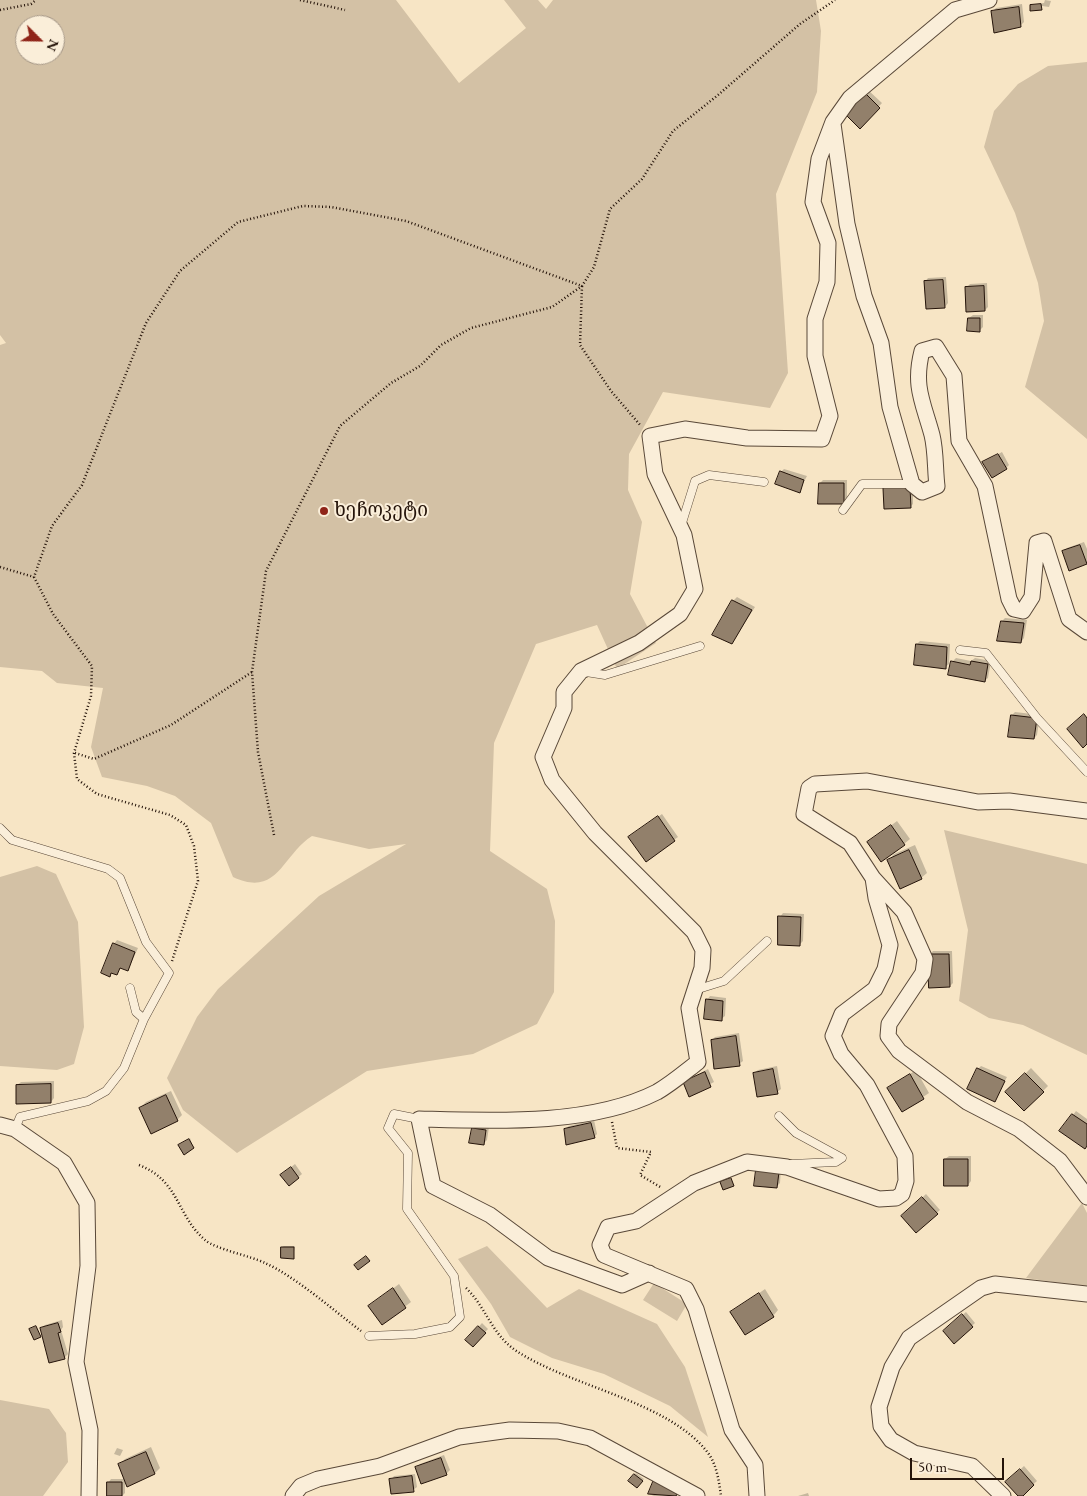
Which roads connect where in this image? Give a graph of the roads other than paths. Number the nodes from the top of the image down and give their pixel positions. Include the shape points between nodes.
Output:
1 (989, 0) edge
2 (832, 122) junction
3 (764, 482) dead end
4 (912, 484) junction
5 (843, 510) dead end
6 (681, 528) junction
7 (1087, 632) edge
8 (700, 646) dead end
9 (960, 650) dead end
10 (582, 671) junction
11 (1087, 772) edge
12 (1087, 811) edge
13 (0, 828) edge
14 (873, 878) junction
15 (767, 941) dead end
16 (130, 988) dead end
17 (695, 990) junction
18 (144, 1019) junction
19 (779, 1116) dead end
20 (419, 1119) junction
21 (0, 1125) edge
22 (15, 1130) junction
23 (788, 1166) junction
24 (1087, 1197) edge
25 (649, 1273) junction
26 (1087, 1294) edge
27 (369, 1336) road end
28 (89, 1496) edge
29 (293, 1496) edge
30 (697, 1496) edge
31 (757, 1496) edge
32 (1002, 1496) edge

1 - 2 street via 955,10 850,98
2 - 4 street via 847,224 864,296 880,343 890,407
2 - 6 street via 819,159 813,202 828,243 826,282 815,319 815,356 830,416 822,439 747,438 685,429 650,436 655,474
3 - 6 lane via 709,475 695,481
4 - 5 lane via 862,484
4 - 7 street via 922,492 937,486 932,437 920,399 917,370 922,351 936,347 954,376 959,441 985,486 1009,599 1014,609 1023,611 1032,597 1037,542 1044,541 1069,619
6 - 10 street via 695,589 680,614 638,643
8 - 10 lane via 605,675
9 - 11 lane via 986,653 1037,718
10 - 17 street via 564,692 564,708 543,757 552,780 595,833 694,932 702,950 702,968
12 - 14 street via 1009,801 978,802 867,781 814,784 810,788 804,814 850,843
13 - 18 lane via 12,840 108,869 120,878 146,942 169,973
14 - 23 street via 890,945 885,969 875,989 842,1014 833,1036 841,1054 867,1085 905,1156 906,1181 902,1194 896,1198 879,1199
14 - 24 street via 904,912 925,959 924,973 890,1024 888,1036 899,1051 967,1102 1019,1129 1060,1161
15 - 17 lane via 724,981
16 - 18 lane via 136,1012
17 - 20 street via 689,1008 698,1062 658,1091 610,1110 558,1118
18 - 22 lane via 124,1068 106,1091 88,1101 20,1116
19 - 23 lane via 796,1133 842,1158 836,1162
20 - 25 street via 433,1186 490,1214 548,1258 622,1285
20 - 27 lane via 394,1114 388,1128 408,1153 407,1209 454,1276 460,1317 450,1327 415,1334
21 - 22 street
22 - 28 street via 64,1163 87,1203 88,1266 76,1362 90,1430
23 - 25 street via 747,1162 694,1184 636,1221 608,1227 600,1245 604,1255
25 - 31 street via 686,1289 696,1309 732,1430 755,1465
26 - 32 street via 995,1284 981,1288 909,1338 892,1367 879,1407 881,1426 891,1440 914,1452 972,1466
29 - 30 street via 301,1486 318,1479 380,1466 459,1437 510,1430 558,1431 590,1438

